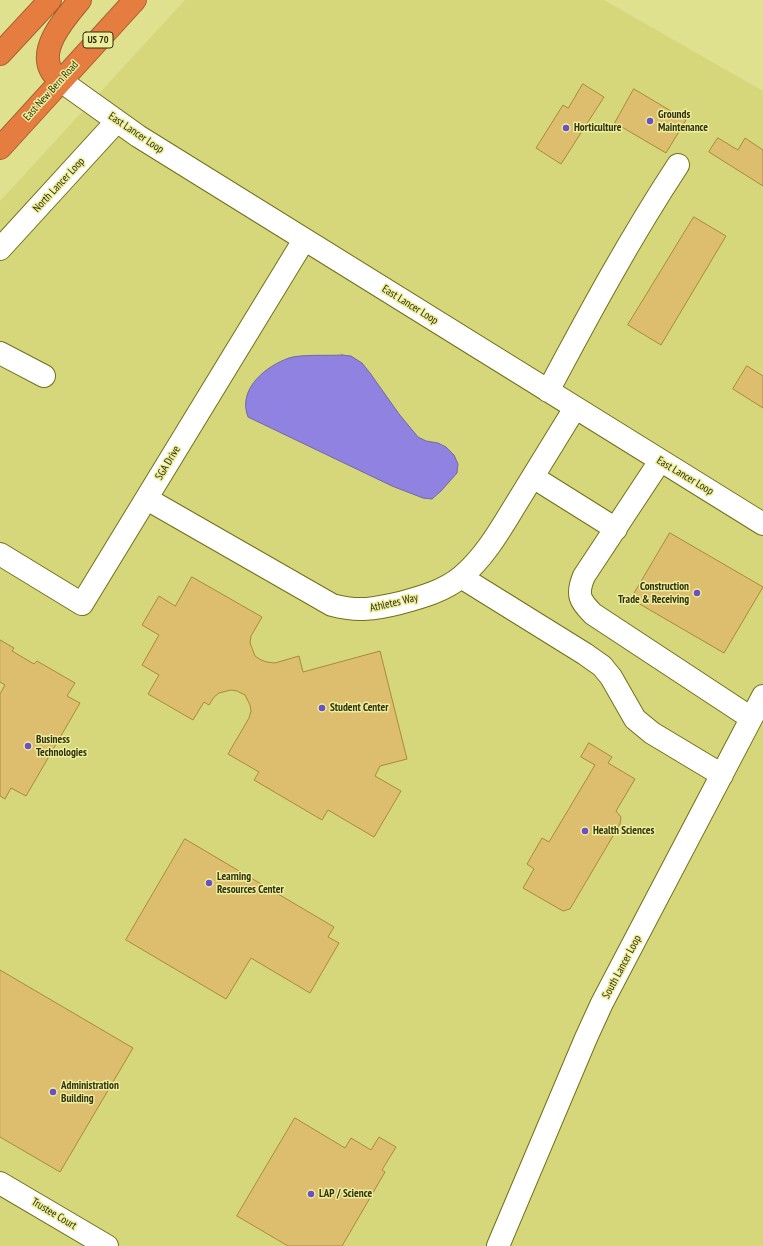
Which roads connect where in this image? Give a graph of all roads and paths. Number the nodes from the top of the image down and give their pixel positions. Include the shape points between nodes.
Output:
1 (50, 0) edge
2 (80, 0) edge
3 (135, 0) edge
4 (0, 54) edge
5 (61, 81) junction
6 (117, 121) junction
7 (0, 148) edge
8 (678, 165) dead end
9 (304, 240) junction
10 (0, 249) edge
11 (0, 353) edge
12 (44, 376) dead end
13 (548, 391) junction
14 (575, 408) junction
15 (660, 461) junction
16 (533, 477) junction
17 (147, 499) junction
18 (763, 524) edge
19 (616, 528) junction
20 (0, 554) edge
21 (461, 577) junction
22 (763, 696) edge
23 (751, 718) junction
24 (722, 775) junction
25 (0, 1183) edge
26 (107, 1246) edge
27 (498, 1246) edge

1 - 4 highway
2 - 5 highway via 60,26 48,51 48,63 52,73
3 - 5 highway, East New Bern Road / US 70
5 - 6 lane, East Lancer Loop
5 - 7 highway, East New Bern Road / US 70
6 - 9 lane, East Lancer Loop
6 - 10 lane, North Lancer Loop
8 - 13 lane via 604,287
9 - 13 lane, East Lancer Loop
9 - 17 lane, SGA Drive
11 - 12 lane
13 - 14 lane, East Lancer Loop
14 - 15 lane, East Lancer Loop
14 - 16 lane, Athletes Way
15 - 18 lane, East Lancer Loop
15 - 19 lane
16 - 19 lane
16 - 21 lane, Athletes Way via 488,547
17 - 20 lane, SGA Drive via 82,604
17 - 21 lane, Athletes Way via 320,599 343,608 369,610 414,599 435,592
19 - 23 lane via 580,585 579,595 583,604 593,614
21 - 24 lane via 602,666 618,687 635,719 652,733
22 - 23 lane, South Lancer Loop
23 - 24 lane, South Lancer Loop
24 - 27 lane, South Lancer Loop via 602,1003
25 - 26 lane, Trustee Court

